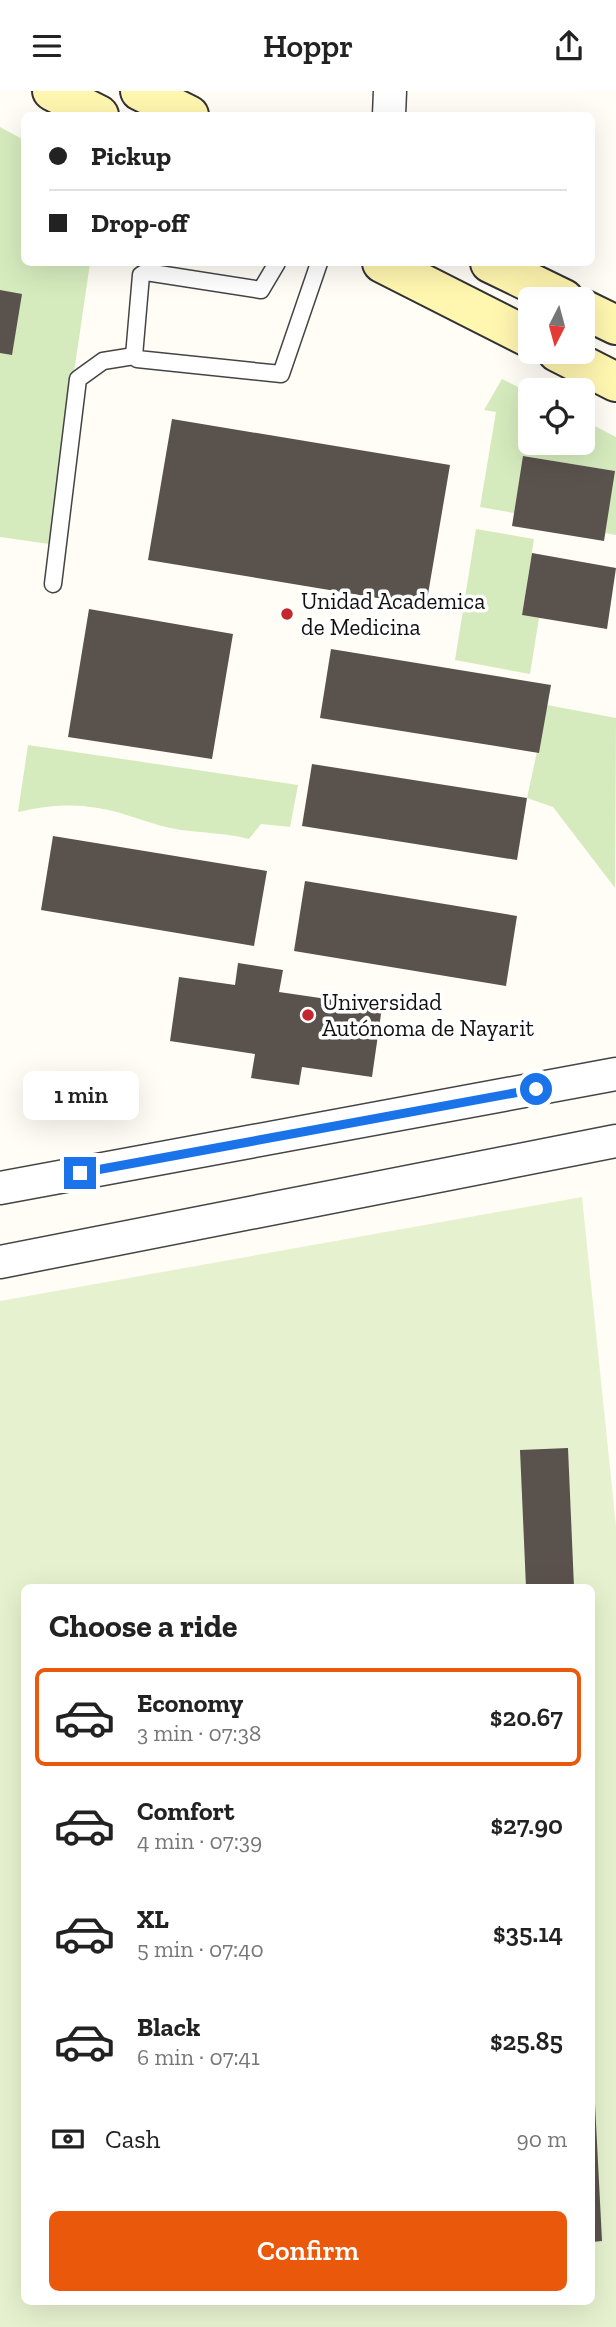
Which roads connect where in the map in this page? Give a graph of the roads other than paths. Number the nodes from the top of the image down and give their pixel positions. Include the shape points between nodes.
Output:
1 (52, 91) edge
2 (390, 91) edge
3 (93, 112) edge
4 (389, 112) edge
5 (274, 266) edge
6 (318, 266) edge
7 (388, 266) edge
8 (496, 266) edge
9 (539, 287) edge
10 (595, 315) edge
11 (616, 325) edge
12 (518, 332) edge
13 (134, 356) junction
14 (581, 364) edge
15 (616, 382) edge
16 (53, 585) dead end
17 (616, 1074) edge
18 (616, 1141) edge
19 (0, 1188) edge
20 (0, 1262) edge

1 - 3 main road
2 - 4 street
5 - 13 lane via 261,290 146,272 141,275
6 - 13 lane via 281,375
7 - 12 main road
8 - 9 main road
10 - 11 main road
13 - 16 lane via 103,361 78,379
14 - 15 main road
17 - 19 street
18 - 20 street

